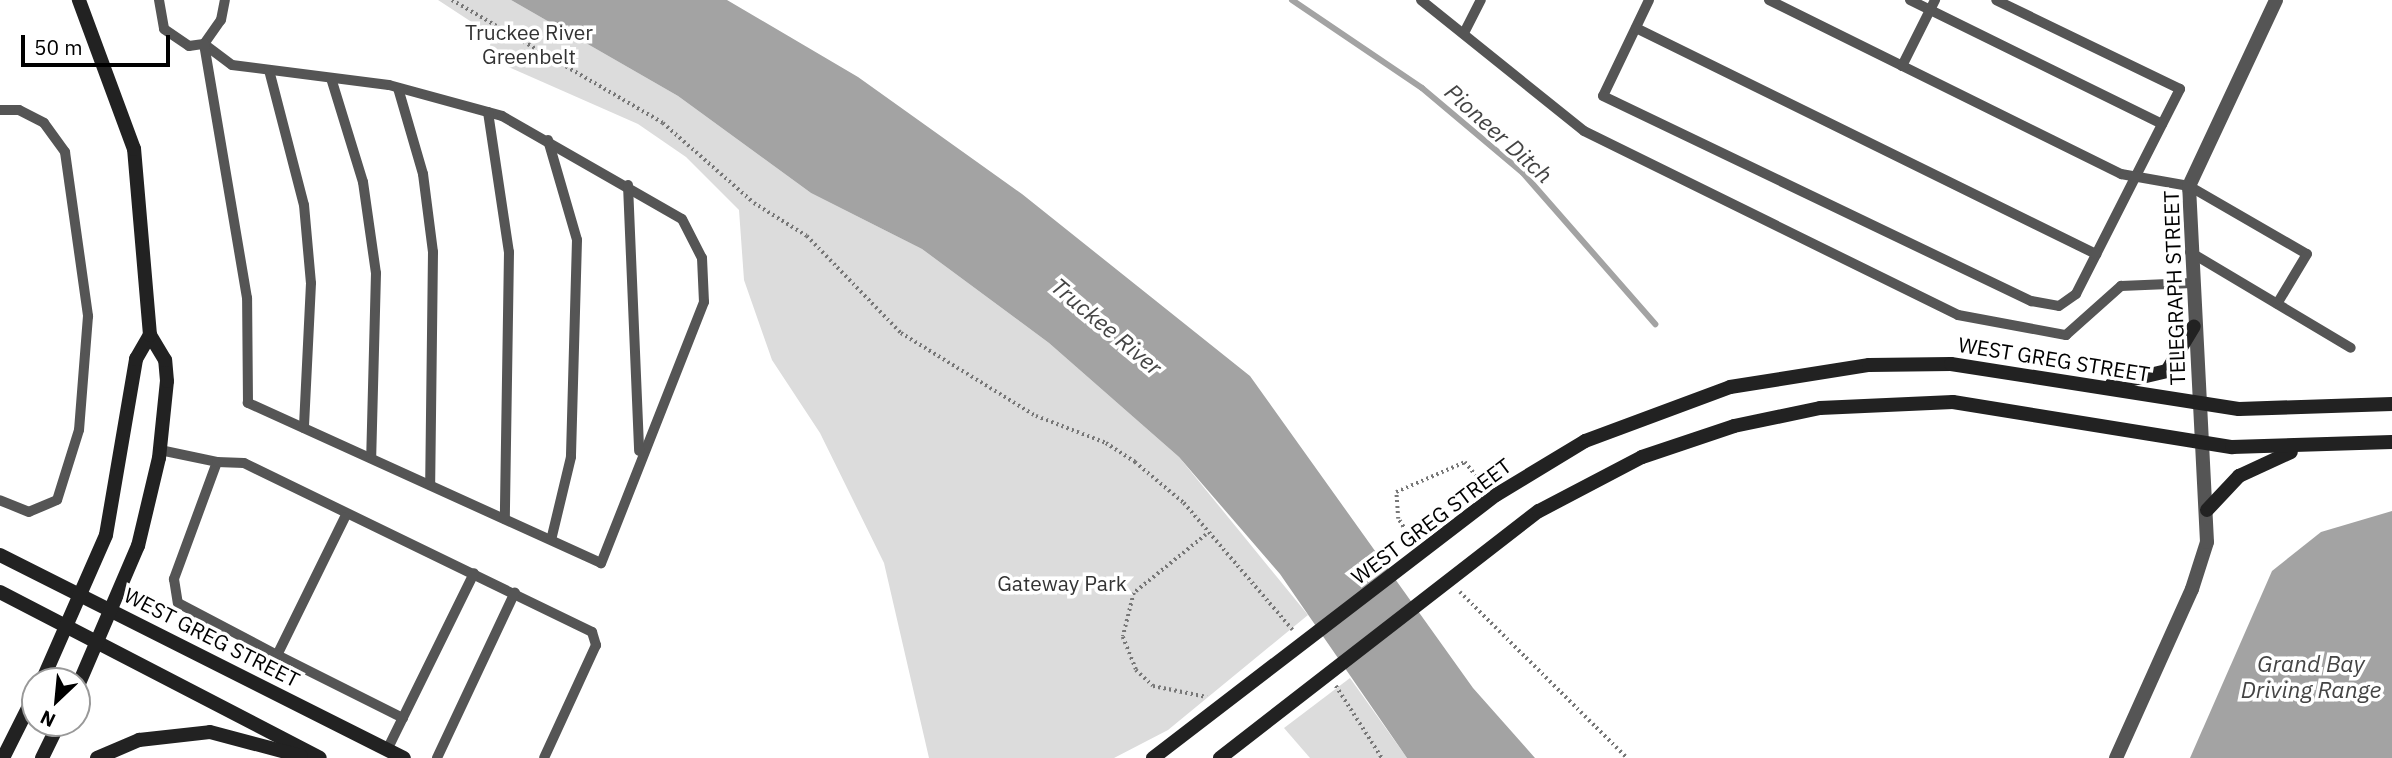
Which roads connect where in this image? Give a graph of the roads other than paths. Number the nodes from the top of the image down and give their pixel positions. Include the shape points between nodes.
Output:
1 (79, 0) edge
2 (159, 0) edge
3 (225, 0) edge
4 (1422, 0) edge
5 (1481, 0) edge
6 (1649, 0) edge
7 (1769, 0) edge
8 (1910, 0) edge
9 (1996, 0) edge
10 (2276, 0) edge
11 (1933, 5) edge
12 (1636, 28) junction
13 (1464, 33) junction
14 (204, 44) junction
15 (1902, 66) junction
16 (270, 70) junction
17 (331, 78) junction
18 (398, 88) junction
19 (0, 110) edge
20 (488, 112) junction
21 (2162, 124) junction
22 (548, 140) junction
23 (2136, 176) junction
24 (628, 185) junction
25 (2189, 186) junction
26 (2190, 252) junction
27 (2096, 254) junction
28 (2192, 283) junction
29 (2277, 304) junction
30 (2194, 326) junction
31 (150, 335) junction
32 (2351, 348) dead end
33 (2101, 386) junction
34 (2392, 404) edge
35 (2201, 405) junction
36 (304, 428) junction
37 (2392, 442) edge
38 (2203, 443) junction
39 (2297, 449) junction
40 (160, 450) junction
41 (639, 457) junction
42 (370, 458) junction
43 (217, 462) junction
44 (430, 485) junction
45 (0, 500) edge
46 (2207, 510) junction
47 (345, 517) junction
48 (505, 519) junction
49 (551, 540) junction
50 (0, 555) edge
51 (474, 573) junction
52 (0, 592) edge
53 (515, 592) junction
54 (83, 596) junction
55 (115, 611) junction
56 (68, 627) junction
57 (99, 644) junction
58 (277, 655) junction
59 (49, 667) edge
60 (88, 667) edge
61 (403, 718) junction
62 (21, 722) edge
63 (52, 737) edge
64 (387, 750) junction
65 (3, 758) edge
66 (42, 758) edge
67 (97, 758) edge
68 (306, 758) edge
69 (320, 758) edge
70 (404, 758) edge
71 (437, 758) edge
72 (544, 758) edge
73 (1153, 758) edge
74 (1220, 758) edge
75 (2116, 758) edge

1 - 31 main road via 134,149
2 - 14 lane via 164,29 175,41
3 - 14 lane via 222,20
4 - 13 lane
5 - 13 lane
6 - 12 lane
7 - 15 lane
8 - 11 lane
9 - 21 lane via 2180,89
10 - 25 street, TELEGRAPH STREET
11 - 15 lane
11 - 21 lane
12 - 27 lane
12 - 27 lane via 1603,96 2031,301 2059,306 2076,294
13 - 28 lane via 1584,131 1958,315 2066,335 2121,285
14 - 16 lane via 232,65
14 - 36 lane via 247,298 248,403
15 - 23 lane
16 - 17 lane
16 - 36 lane via 304,205 311,283
17 - 18 lane
17 - 42 lane via 363,182 376,274
18 - 20 lane
18 - 44 lane via 424,174 433,252
19 - 45 lane via 19,110 44,123 65,152 88,316 79,430 57,500 29,513
20 - 22 lane
20 - 48 lane via 509,252
21 - 23 lane
22 - 24 lane
22 - 49 lane via 577,240 571,457
23 - 25 lane
23 - 27 lane
24 - 41 lane
24 - 41 lane via 682,219 702,258 704,302
25 - 26 street, TELEGRAPH STREET
25 - 29 lane via 2306,254
26 - 28 street, TELEGRAPH STREET
26 - 29 lane
28 - 30 street, TELEGRAPH STREET
29 - 32 lane
30 - 33 main road via 2167,371
30 - 35 street, TELEGRAPH STREET
31 - 40 main road via 165,360 167,381
31 - 54 main road via 136,359 119,487
33 - 35 main road, WEST GREG STREET
33 - 73 main road, WEST GREG STREET via 1951,364 1869,365 1778,376 1688,400 1585,440 1446,532
34 - 35 main road, WEST GREG STREET via 2275,411
35 - 38 street, TELEGRAPH STREET
36 - 42 lane
37 - 39 main road
38 - 39 main road
38 - 46 street, TELEGRAPH STREET
38 - 74 main road via 1954,402 1820,408 1734,426 1642,457 1539,511
39 - 46 main road via 2239,476
40 - 43 lane
40 - 55 main road
41 - 49 lane via 601,563
42 - 44 lane
43 - 47 lane via 244,463
43 - 58 lane via 174,591 186,610
44 - 48 lane
46 - 75 street, TELEGRAPH STREET via 2199,574
47 - 51 lane
47 - 58 lane
48 - 49 lane
50 - 54 main road, WEST GREG STREET
51 - 53 lane
51 - 61 lane
52 - 56 main road
53 - 71 lane
53 - 72 lane via 585,626 596,639
54 - 55 main road, WEST GREG STREET
54 - 56 main road
55 - 57 main road
55 - 64 main road, WEST GREG STREET
56 - 57 main road
56 - 59 main road
57 - 60 main road
57 - 69 main road
58 - 61 lane
61 - 64 lane
62 - 65 main road
63 - 66 main road
64 - 70 main road, WEST GREG STREET
67 - 68 main road via 139,740 211,732

